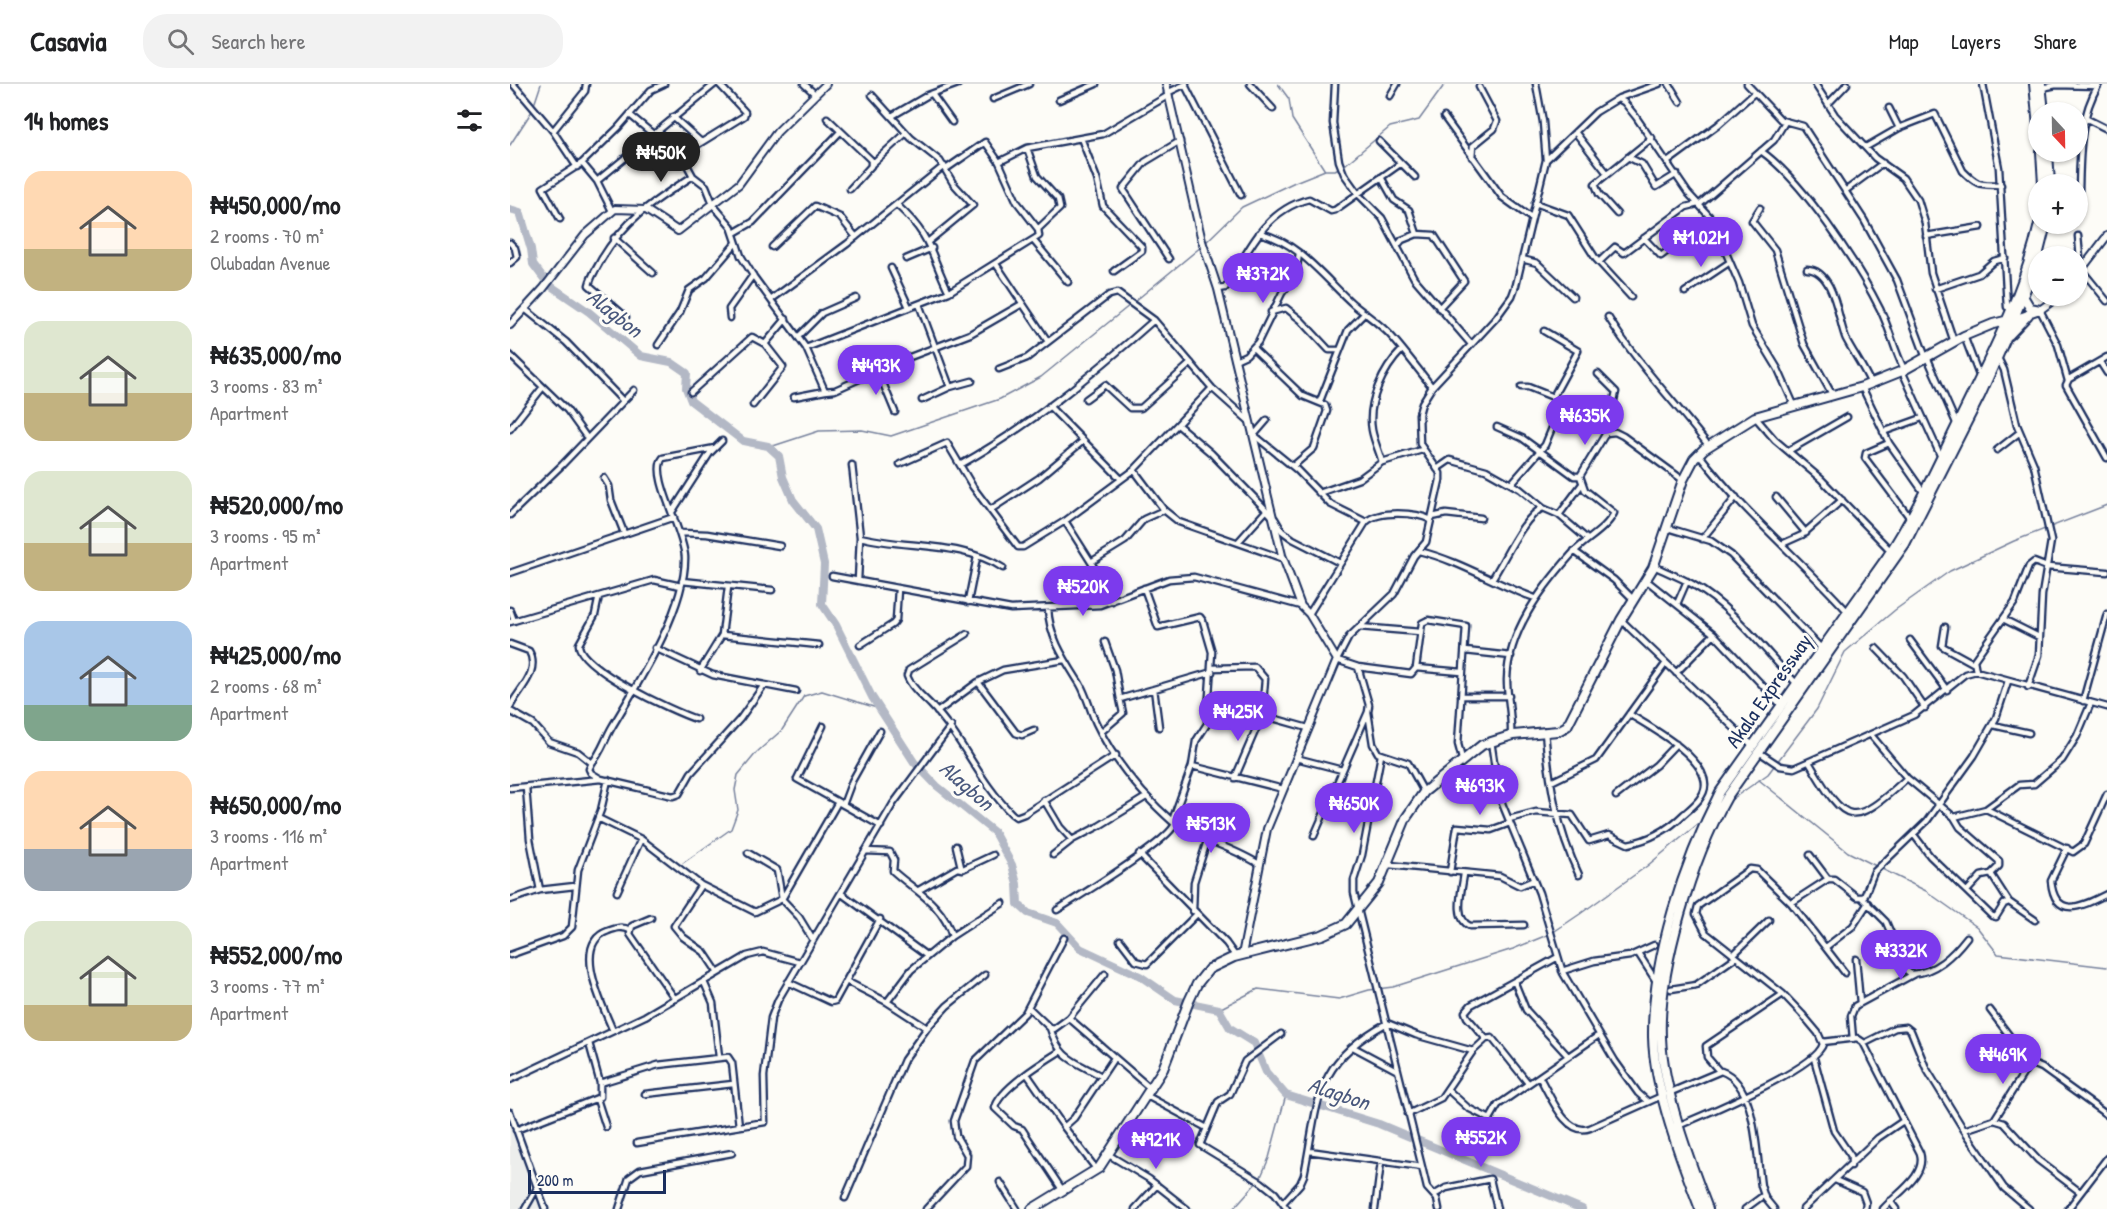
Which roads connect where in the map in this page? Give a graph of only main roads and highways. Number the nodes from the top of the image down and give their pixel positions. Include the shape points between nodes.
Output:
1 (2039, 85) edge
2 (2039, 102) edge
3 (2042, 102) edge
4 (2037, 234) edge
5 (2044, 234) edge
6 (2019, 296) junction
7 (2040, 310) road end
8 (2028, 315) road end
9 (2009, 320) junction
10 (1983, 327) junction
11 (2001, 339) junction
12 (1793, 695) junction
13 (1723, 798) junction
14 (1714, 812) junction
15 (1667, 1093) junction
16 (1032, 1209) edge
17 (1700, 1209) edge
18 (1708, 1209) edge

1 - 2 main road
1 - 3 main road
4 - 6 main road, Akala Expressway
5 - 6 main road, Akala Expressway via 2036,264
6 - 7 main road via 2030,308
6 - 9 main road, Akala Expressway
6 - 10 main road via 1996,320
8 - 11 main road
9 - 10 main road
9 - 11 main road, Akala Expressway
10 - 11 main road
10 - 16 main road via 1871,384 1755,417 1708,445 1683,480 1654,566 1621,620 1571,722 1564,729 1491,741 1462,759 1424,792 1406,818 1389,865 1346,924 1209,969 1189,1001 1167,1060 1097,1170
11 - 12 main road, Akala Expressway via 1910,519 1796,683
11 - 12 main road, Akala Expressway via 1997,356 1905,544
12 - 13 main road, Akala Expressway via 1759,751
12 - 13 main road, Akala Expressway via 1752,745
13 - 14 main road, Akala Expressway
14 - 15 main road, Akala Expressway via 1672,947 1663,990 1661,1037
14 - 15 main road, Akala Expressway via 1705,821 1664,945 1653,1037
15 - 17 main road, Akala Expressway
15 - 18 main road, Akala Expressway

